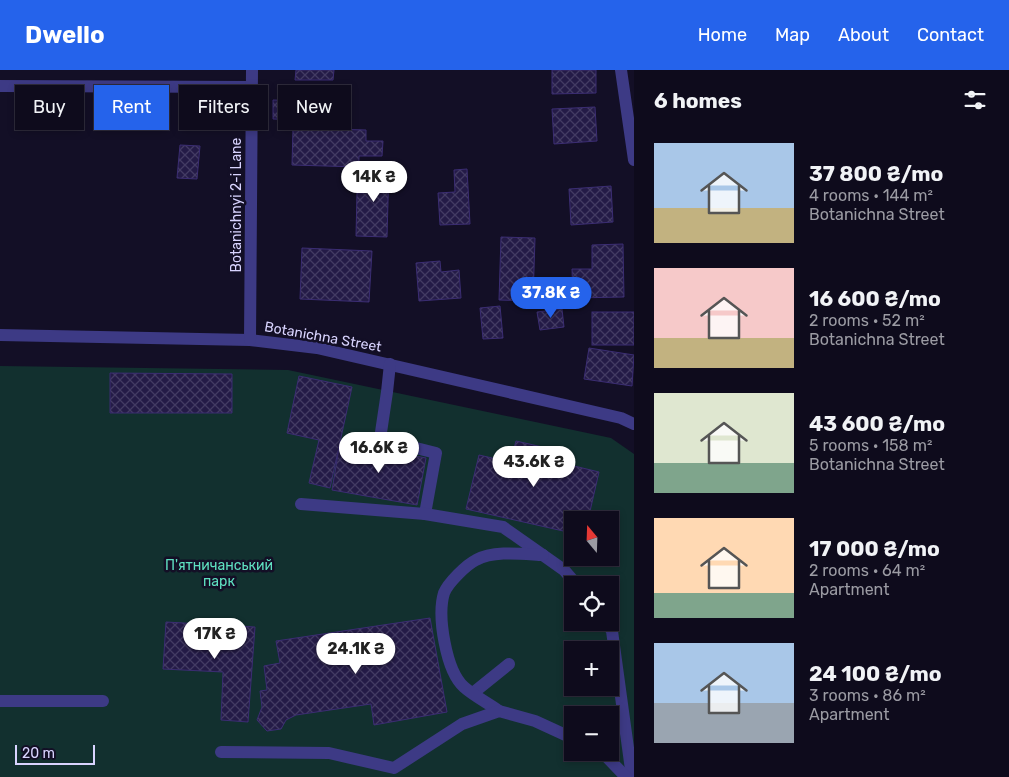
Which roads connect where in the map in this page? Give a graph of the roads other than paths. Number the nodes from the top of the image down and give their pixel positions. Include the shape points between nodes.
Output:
1 (252, 70) edge
2 (621, 70) edge
3 (252, 85) edge
4 (0, 86) edge
5 (179, 87) edge
6 (252, 130) edge
7 (634, 160) edge
8 (0, 335) edge
9 (250, 340) junction
10 (390, 364) junction
11 (634, 424) edge
12 (301, 504) dead end
13 (425, 514) junction
14 (543, 555) junction
15 (569, 576) edge
16 (612, 631) edge
17 (509, 664) dead end
18 (472, 693) junction
19 (0, 701) edge
20 (103, 701) dead end
21 (499, 711) junction
22 (564, 734) edge
23 (222, 752) dead end
24 (611, 761) edge
25 (394, 772) edge
26 (626, 777) edge
27 (632, 777) edge

1 - 3 street, Botanichnyi 2-i Lane
2 - 7 street
4 - 5 street
6 - 9 street, Botanichnyi 2-i Lane
8 - 9 street, Botanichna Street
9 - 10 street, Botanichna Street via 317,348
10 - 11 street, Botanichna Street via 622,418
10 - 13 street via 380,439 436,453
12 - 13 street
13 - 14 street via 503,527
14 - 15 street
14 - 18 street via 504,553 476,560 456,576 444,593 441,622 446,651 463,687
16 - 27 street
17 - 18 street
18 - 21 street
19 - 20 street
21 - 22 street via 535,721
21 - 25 street via 462,724
23 - 25 street via 329,754
24 - 26 street

